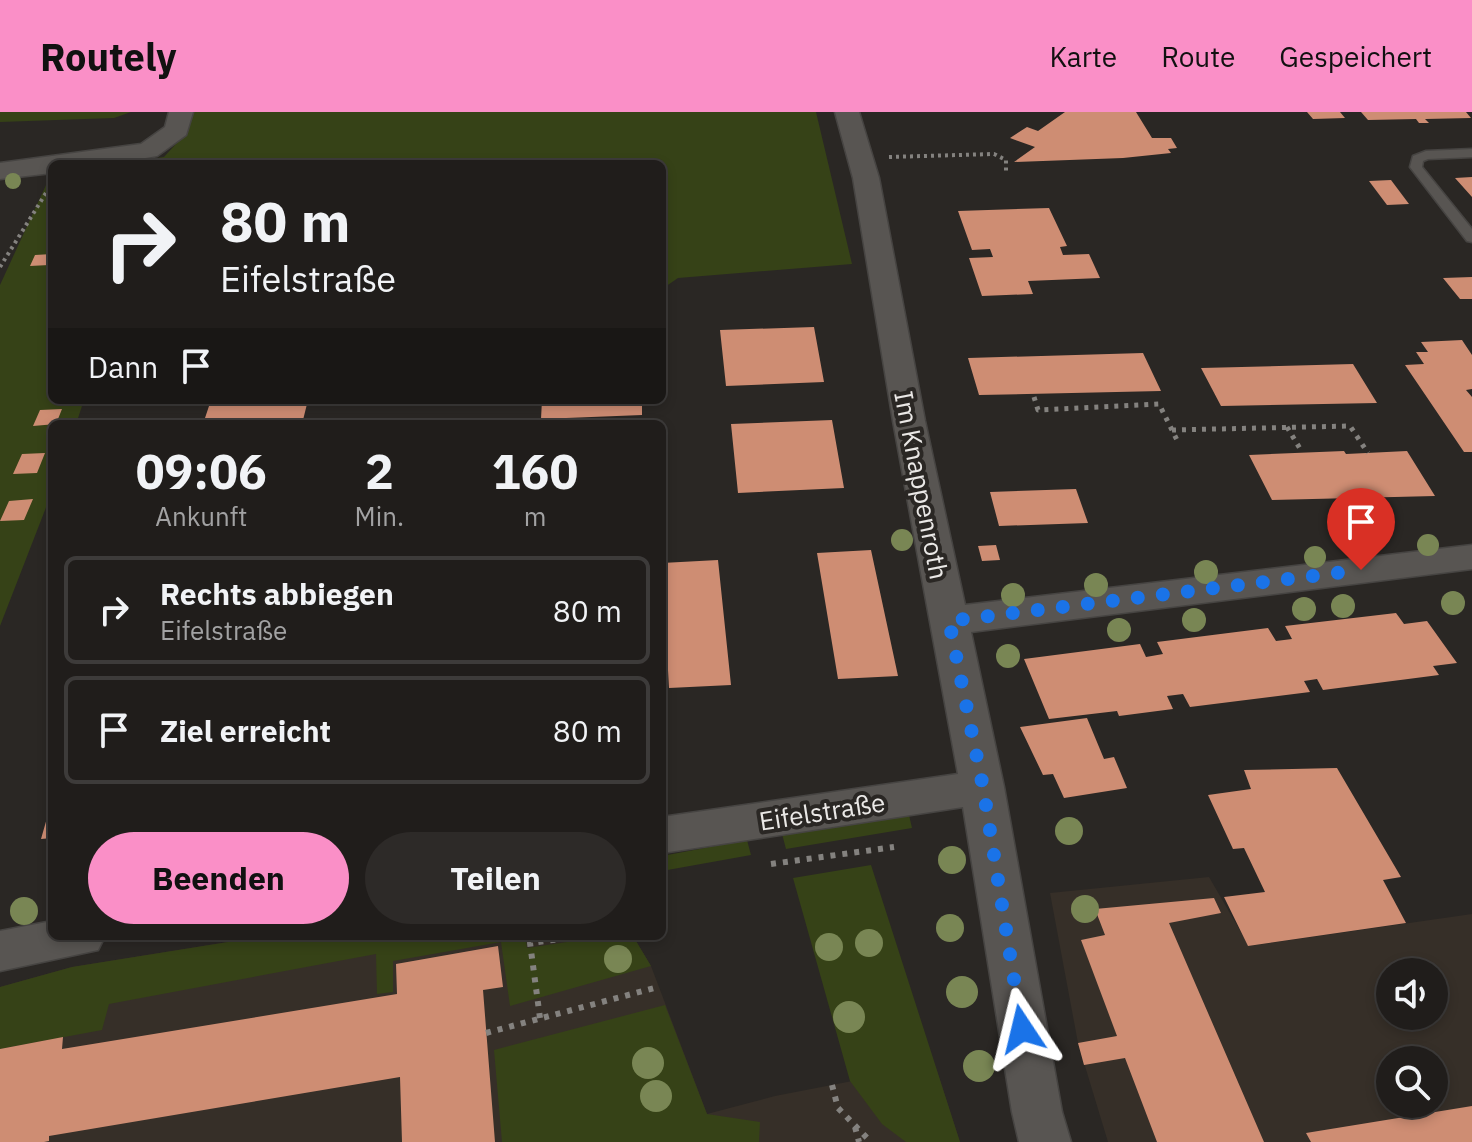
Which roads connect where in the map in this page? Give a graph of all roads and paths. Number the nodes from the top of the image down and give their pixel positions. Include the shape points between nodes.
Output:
1 (181, 112) edge
2 (847, 112) edge
3 (1472, 153) edge
4 (860, 159) junction
5 (84, 160) edge
6 (48, 165) edge
7 (0, 171) edge
8 (1006, 173) dead end
9 (43, 200) dead end
10 (1472, 238) edge
11 (0, 267) edge
12 (1034, 397) dead end
13 (1287, 427) junction
14 (1172, 430) junction
15 (1178, 442) dead end
16 (1302, 452) dead end
17 (1368, 453) dead end
18 (1472, 557) edge
19 (949, 621) junction
20 (983, 787) junction
21 (666, 834) edge
22 (894, 847) dead end
23 (771, 864) dead end
24 (60, 940) edge
25 (553, 940) edge
26 (0, 951) edge
27 (658, 987) dead end
28 (540, 1018) junction
29 (486, 1033) dead end
30 (832, 1085) dead end
31 (855, 1126) junction
32 (859, 1142) edge
33 (871, 1142) edge
34 (1045, 1142) edge

1 - 5 street via 177,130 148,151
2 - 4 street, Im Knappenroth
3 - 10 lane via 1426,155 1417,159 1416,167
4 - 8 path via 994,154 1006,160
4 - 19 street, Im Knappenroth
6 - 7 street
9 - 11 path
12 - 14 path via 1038,410 1159,404
13 - 14 path
13 - 16 path
13 - 17 path via 1350,426
14 - 15 path
18 - 19 street
19 - 20 street, Im Knappenroth
20 - 21 street, Eifelstraße
20 - 34 street, Im Knappenroth
22 - 23 path
24 - 26 street
25 - 28 path via 530,943
27 - 28 path
28 - 29 path
30 - 31 path via 838,1108
31 - 32 path
31 - 33 path

